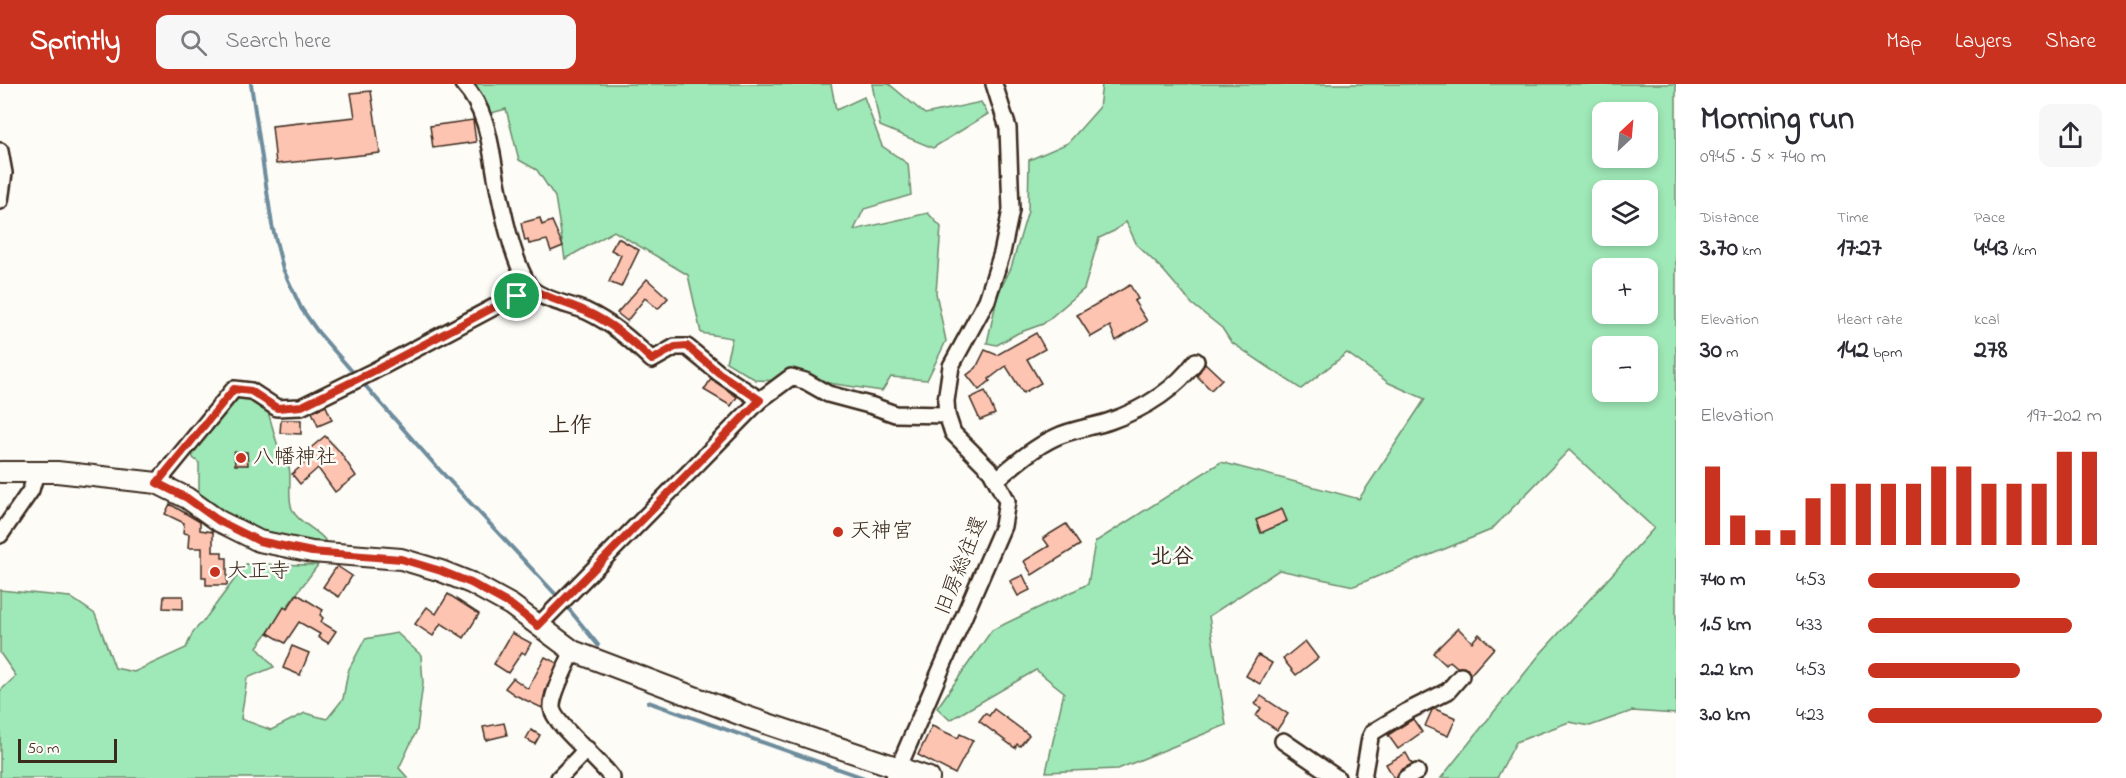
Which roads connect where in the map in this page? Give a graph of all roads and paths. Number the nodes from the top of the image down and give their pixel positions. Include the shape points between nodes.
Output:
1 (463, 84) edge
2 (994, 84) edge
3 (0, 152) edge
4 (0, 201) edge
5 (530, 288) junction
6 (1196, 361) dead end
7 (760, 400) junction
8 (947, 415) junction
9 (0, 472) edge
10 (36, 473) junction
11 (996, 480) junction
12 (157, 483) junction
13 (0, 535) edge
14 (538, 626) junction
15 (573, 651) junction
16 (1461, 676) dead end
17 (1283, 741) dead end
18 (587, 749) junction
19 (897, 773) edge
20 (559, 778) edge
21 (612, 778) edge
22 (929, 778) edge
23 (1337, 778) edge
24 (1363, 778) edge

1 - 5 street via 484,117 516,257
2 - 8 street, 旧房総往還 via 1008,128 1011,210 987,300 951,366
3 - 4 street via 4,173
5 - 7 street via 587,311 619,330 652,360 675,347 687,346
5 - 12 street via 302,406 277,408 251,391 234,389
6 - 11 street via 1172,388 1148,403 1110,421 1058,436 1026,455
7 - 8 street via 790,377 828,394 895,414
7 - 14 street
8 - 11 street, 旧房総往還 via 953,433 992,471
9 - 10 street
10 - 12 street
10 - 13 street via 31,490
11 - 19 street, 旧房総往還 via 1007,501 1003,526
12 - 14 street via 259,541 312,552 401,559 441,571 511,605
14 - 15 street
15 - 18 street via 552,707 555,720
15 - 19 street
16 - 24 street via 1448,692 1373,732
17 - 23 street
18 - 20 street
18 - 21 street
19 - 22 street

